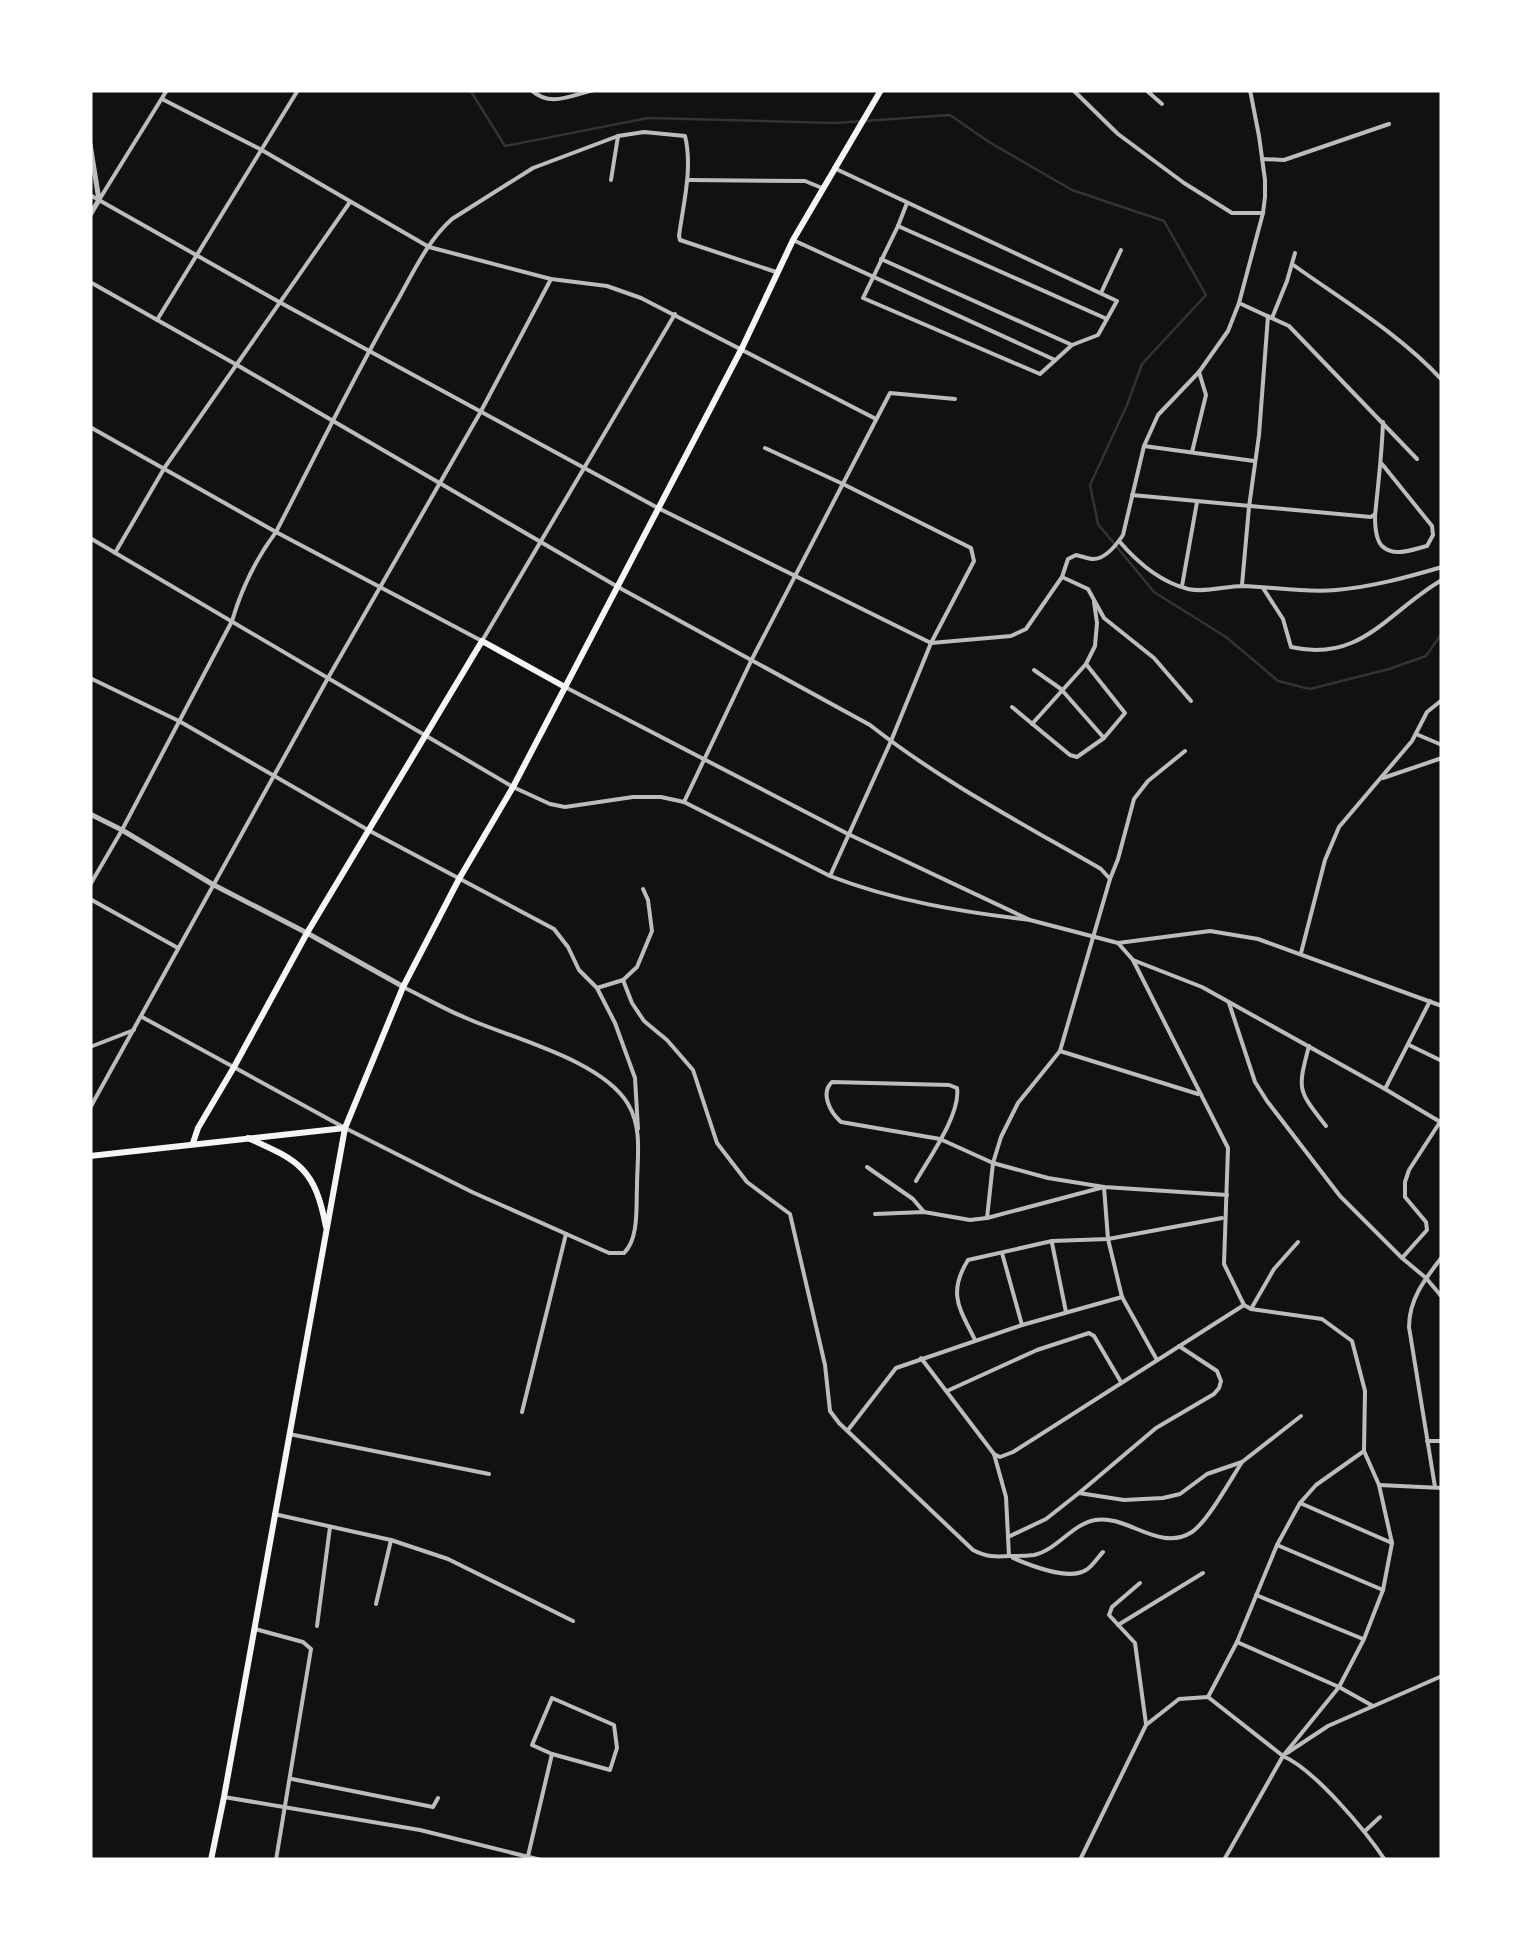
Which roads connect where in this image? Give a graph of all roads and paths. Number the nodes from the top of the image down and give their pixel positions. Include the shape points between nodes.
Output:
1 (167, 90) edge
2 (298, 90) edge
3 (531, 90) edge
4 (570, 90) edge
5 (594, 90) edge
6 (1073, 90) edge
7 (1146, 90) edge
8 (1250, 90) edge
9 (878, 91) edge
10 (576, 94) junction
11 (162, 99) junction
12 (1162, 104) dead end
13 (1389, 124) dead end
14 (618, 136) junction
15 (90, 144) edge
16 (260, 149) junction
17 (1262, 159) junction
18 (834, 168) junction
19 (611, 180) dead end
20 (687, 180) junction
21 (822, 188) junction
22 (90, 194) edge
23 (99, 200) junction
24 (350, 202) junction
25 (907, 204) junction
26 (1263, 213) junction
27 (90, 215) edge
28 (898, 226) junction
29 (793, 240) junction
30 (429, 247) junction
31 (1122, 250) dead end
32 (1295, 253) dead end
33 (197, 256) junction
34 (881, 259) junction
35 (1292, 264) junction
36 (777, 272) junction
37 (872, 277) junction
38 (552, 279) junction
39 (90, 282) edge
40 (1100, 293) junction
41 (280, 303) junction
42 (1240, 303) junction
43 (674, 314) junction
44 (1270, 317) junction
45 (1107, 319) junction
46 (156, 320) junction
47 (1072, 345) junction
48 (742, 348) junction
49 (369, 351) junction
50 (1055, 360) junction
51 (238, 365) junction
52 (1199, 372) junction
53 (1442, 380) edge
54 (955, 399) dead end
55 (480, 413) junction
56 (876, 419) junction
57 (334, 421) junction
58 (1383, 422) junction
59 (90, 427) edge
60 (1144, 446) junction
61 (764, 448) dead end
62 (1192, 452) junction
63 (1417, 460) dead end
64 (1255, 461) junction
65 (1382, 464) junction
66 (164, 467) junction
67 (584, 468) junction
68 (441, 484) junction
69 (842, 484) junction
70 (1132, 495) junction
71 (1197, 502) junction
72 (1249, 507) junction
73 (658, 508) junction
74 (1375, 514) junction
75 (276, 532) junction
76 (90, 538) edge
77 (1119, 541) junction
78 (540, 542) junction
79 (115, 553) junction
80 (1442, 567) edge
81 (796, 576) junction
82 (1062, 577) junction
83 (1442, 580) edge
84 (381, 586) junction
85 (1182, 586) junction
86 (1242, 586) junction
87 (618, 587) junction
88 (1263, 588) junction
89 (1094, 598) junction
90 (232, 621) junction
91 (482, 641) junction
92 (931, 643) junction
93 (752, 659) junction
94 (1086, 664) junction
95 (1034, 670) dead end
96 (90, 678) edge
97 (328, 678) junction
98 (565, 687) junction
99 (1061, 689) junction
100 (1191, 700) dead end
101 (1442, 700) edge
102 (1012, 707) dead end
103 (180, 721) junction
104 (1032, 724) junction
105 (426, 734) junction
106 (1416, 734) junction
107 (1104, 738) junction
108 (891, 742) junction
109 (1442, 745) edge
110 (1185, 751) dead end
111 (1442, 758) edge
112 (704, 760) junction
113 (273, 777) junction
114 (1378, 780) junction
115 (514, 787) junction
116 (684, 802) junction
117 (90, 814) edge
118 (122, 830) junction
119 (368, 830) junction
120 (848, 834) junction
121 (830, 876) junction
122 (459, 879) junction
123 (1110, 879) junction
124 (90, 884) edge
125 (212, 884) junction
126 (643, 889) dead end
127 (90, 899) edge
128 (1030, 920) junction
129 (306, 932) junction
130 (1094, 937) junction
131 (1118, 943) junction
132 (179, 949) junction
133 (1301, 953) junction
134 (1133, 960) junction
135 (623, 980) junction
136 (403, 987) junction
137 (597, 988) junction
138 (1430, 1001) junction
139 (1229, 1003) junction
140 (1442, 1004) edge
141 (142, 1017) junction
142 (134, 1030) junction
143 (1408, 1045) junction
144 (1309, 1046) junction
145 (90, 1047) edge
146 (1060, 1051) junction
147 (1442, 1061) edge
148 (234, 1068) junction
149 (1386, 1088) junction
150 (1199, 1095) junction
151 (90, 1108) edge
152 (1441, 1122) edge
153 (1326, 1126) dead end
154 (345, 1128) junction
155 (639, 1136) junction
156 (246, 1137) junction
157 (940, 1139) junction
158 (194, 1143) junction
159 (90, 1156) edge
160 (993, 1163) junction
161 (868, 1167) dead end
162 (916, 1182) dead end
163 (1104, 1186) junction
164 (1227, 1196) junction
165 (924, 1212) junction
166 (875, 1214) dead end
167 (987, 1218) junction
168 (1224, 1218) junction
169 (326, 1233) junction
170 (566, 1234) junction
171 (1108, 1239) junction
172 (1052, 1241) junction
173 (1298, 1242) dead end
174 (1002, 1252) junction
175 (1402, 1258) junction
176 (1442, 1258) edge
177 (1426, 1278) junction
178 (1122, 1297) junction
179 (1442, 1297) edge
180 (1244, 1305) junction
181 (1252, 1310) junction
182 (1066, 1312) junction
183 (1022, 1325) junction
184 (975, 1340) junction
185 (1179, 1346) junction
186 (921, 1358) junction
187 (1157, 1360) junction
188 (1122, 1382) junction
189 (947, 1391) junction
190 (522, 1412) dead end
191 (1301, 1416) dead end
192 (848, 1430) junction
193 (289, 1434) junction
194 (1426, 1441) junction
195 (1442, 1441) edge
196 (1364, 1451) junction
197 (994, 1454) junction
198 (1242, 1462) junction
199 (489, 1474) dead end
200 (1379, 1485) junction
201 (1438, 1487) edge
202 (1080, 1494) junction
203 (1300, 1503) junction
204 (274, 1514) junction
205 (330, 1526) junction
206 (1008, 1537) junction
207 (391, 1540) junction
208 (1277, 1544) junction
209 (1392, 1544) junction
210 (1102, 1552) dead end
211 (1009, 1556) junction
212 (1203, 1573) dead end
213 (1140, 1583) dead end
214 (1383, 1590) junction
215 (1256, 1595) junction
216 (376, 1604) dead end
217 (573, 1620) dead end
218 (1118, 1625) junction
219 (317, 1626) dead end
220 (253, 1629) junction
221 (1364, 1639) junction
222 (1237, 1642) junction
223 (1442, 1676) edge
224 (1339, 1686) junction
225 (1208, 1698) junction
226 (1373, 1706) junction
227 (1146, 1725) junction
228 (552, 1754) junction
229 (1283, 1756) junction
230 (291, 1778) junction
231 (224, 1797) junction
232 (438, 1798) dead end
233 (286, 1808) junction
234 (1380, 1817) dead end
235 (1366, 1831) junction
236 (505, 1850) junction
237 (528, 1856) junction
238 (211, 1860) edge
239 (276, 1860) edge
240 (503, 1860) edge
241 (541, 1860) edge
242 (1080, 1860) edge
243 (1224, 1860) edge
244 (1384, 1860) edge

1 - 11 street
2 - 16 street
3 - 10 street via 556,101
4 - 10 street
5 - 10 street
6 - 26 street via 1184,183 1232,214
7 - 12 street
8 - 17 street
9 - 18 main road
11 - 16 street
11 - 23 street
13 - 17 street via 1284,160
14 - 19 street
14 - 20 street via 685,136
14 - 30 street via 533,168 452,219
15 - 23 street
16 - 24 street
16 - 33 street
17 - 26 street
18 - 21 main road
18 - 25 street
20 - 21 street via 804,181
20 - 36 street via 678,236
21 - 29 main road
22 - 23 street
23 - 27 street
23 - 33 street
24 - 30 street
24 - 41 street
25 - 28 street
25 - 40 street
26 - 42 street
28 - 34 street
28 - 45 street
29 - 36 main road
29 - 37 street
30 - 38 street
30 - 49 street
31 - 40 street
32 - 35 street
33 - 41 street
33 - 46 street
34 - 37 street
34 - 47 street
35 - 44 street
35 - 53 street
36 - 48 main road
37 - 50 street
37 - 50 street via 863,298 1040,374
38 - 43 street via 607,286
38 - 55 street
39 - 46 street
40 - 45 street via 1117,301
41 - 49 street
41 - 51 street
42 - 44 street
42 - 52 street
43 - 48 street
43 - 67 street
44 - 58 street via 1289,326
44 - 64 street
45 - 47 street via 1098,334
46 - 51 street
47 - 50 street
48 - 56 street
48 - 73 main road
49 - 55 street
49 - 57 street
51 - 57 street
51 - 66 street
52 - 60 street via 1158,416
52 - 62 street via 1206,395
54 - 56 street via 890,393
55 - 67 street
55 - 68 street
56 - 69 street
57 - 68 street
57 - 75 street
58 - 63 street
58 - 65 street
59 - 66 street
60 - 62 street
60 - 70 street
61 - 69 street
62 - 64 street
64 - 72 street
65 - 74 street
65 - 74 street via 1432,526 1431,541 1389,550 1377,537
66 - 75 street
66 - 79 street
67 - 73 street
67 - 78 street
68 - 78 street
68 - 84 street
69 - 81 street
69 - 92 street via 971,548 974,561
70 - 71 street
70 - 77 street
71 - 72 street
71 - 85 street
72 - 74 street
72 - 86 street
73 - 81 street
73 - 87 main road
75 - 84 street
75 - 90 street via 242,588
76 - 79 street
77 - 82 street via 1099,558 1072,556
77 - 85 street via 1137,562
78 - 87 street
78 - 91 street
79 - 90 street
80 - 88 street via 1338,590
81 - 92 street
81 - 93 street
82 - 89 street
82 - 92 street via 1026,629
83 - 88 street via 1339,648 1291,647
84 - 91 street
84 - 97 street
85 - 86 street
86 - 88 street
87 - 93 street
87 - 98 main road
89 - 94 street via 1095,646
89 - 100 street via 1104,618 1154,658
90 - 97 street
90 - 103 street
91 - 98 main road
91 - 105 main road
92 - 108 street
93 - 108 street
93 - 112 street
94 - 99 street
94 - 107 street via 1125,712
95 - 99 street
96 - 103 street
97 - 105 street
97 - 113 street
98 - 112 street
98 - 115 main road
99 - 104 street
99 - 107 street
101 - 106 street
102 - 104 street
103 - 113 street
103 - 118 street
104 - 107 street via 1077,757
105 - 115 street
105 - 119 main road
106 - 109 street
106 - 114 street
108 - 120 street
108 - 123 street
110 - 123 street via 1138,792
111 - 114 street
112 - 116 street
112 - 120 street
113 - 119 street
113 - 125 street
114 - 133 street via 1339,827
115 - 116 street via 565,807 632,797
115 - 122 main road
116 - 121 street
117 - 118 street
118 - 124 street
118 - 125 street
119 - 122 street
119 - 129 main road
120 - 121 street
120 - 128 street
121 - 128 street via 964,912
122 - 136 main road
122 - 137 street via 554,929
123 - 130 street
125 - 129 street
125 - 132 street
126 - 135 street via 652,931
127 - 132 street
128 - 130 street
129 - 136 street
129 - 148 main road
130 - 131 street
130 - 146 street
131 - 133 street via 1210,931
131 - 134 street
132 - 141 street
133 - 138 street
134 - 139 street
134 - 150 street
135 - 137 street
135 - 192 street via 644,1021 693,1070 717,1143 748,1182 790,1214 830,1411
136 - 154 main road
136 - 155 street via 605,1078 628,1105
137 - 155 street via 635,1078
138 - 140 street
138 - 143 street
139 - 144 street
139 - 175 street via 1261,1092 1340,1196
141 - 142 street
141 - 148 street
142 - 145 street
142 - 151 street
143 - 147 street
143 - 149 street
144 - 149 street
144 - 153 street via 1302,1094
146 - 150 street
146 - 160 street via 1018,1103
148 - 154 street
148 - 158 main road
149 - 152 street
150 - 164 street via 1228,1148
152 - 175 street via 1406,1176 1404,1197 1427,1230
154 - 156 main road
154 - 169 main road
154 - 170 street
155 - 170 street via 631,1246 609,1253
156 - 158 main road
156 - 169 main road via 284,1155 314,1182
157 - 157 street via 840,1122 827,1087 832,1082 957,1088 956,1107
157 - 160 street
157 - 162 street
158 - 159 main road
160 - 163 street
160 - 167 street
161 - 165 street
163 - 164 street
163 - 167 street
163 - 171 street
164 - 168 street
165 - 166 street
165 - 167 street
168 - 171 street
168 - 180 street via 1224,1264
169 - 193 main road
170 - 190 street
171 - 172 street
171 - 178 street
172 - 174 street
172 - 182 street
173 - 181 street
174 - 183 street
174 - 184 street via 968,1260 959,1275 956,1298
175 - 177 street
176 - 177 street
177 - 179 street
177 - 194 street via 1409,1313
178 - 182 street
178 - 187 street
180 - 181 street
180 - 185 street
181 - 196 street via 1322,1319 1352,1340 1364,1391
182 - 183 street
183 - 184 street
184 - 186 street
185 - 187 street
185 - 202 street via 1217,1371 1219,1388 1156,1428
186 - 189 street
186 - 192 street via 896,1368
187 - 188 street
188 - 189 street via 1089,1333
188 - 197 street via 1006,1456
189 - 197 street
191 - 198 street
192 - 211 street via 973,1550
193 - 199 street
193 - 204 main road
194 - 195 street
194 - 201 street
196 - 200 street
196 - 203 street
197 - 206 street
198 - 202 street via 1164,1498
198 - 211 street via 1190,1534 1158,1537 1098,1519 1035,1555
200 - 201 street
200 - 209 street
202 - 206 street
203 - 208 street
203 - 209 street
204 - 205 street
204 - 220 main road
205 - 207 street
205 - 219 street
206 - 211 street
207 - 216 street
207 - 217 street via 448,1559
208 - 214 street
208 - 215 street
209 - 214 street
210 - 211 street via 1076,1573 1040,1570
212 - 218 street
213 - 218 street via 1110,1612
214 - 221 street
215 - 221 street
215 - 222 street
218 - 227 street via 1134,1643
220 - 230 street via 311,1648
220 - 231 main road
221 - 224 street
222 - 224 street
222 - 225 street
223 - 226 street
224 - 226 street
224 - 229 street
225 - 227 street via 1179,1699
225 - 229 street
226 - 229 street
227 - 242 street
228 - 228 street via 610,1770 617,1748 614,1725 552,1698 532,1745
228 - 237 street
229 - 235 street
229 - 243 street
230 - 232 street via 433,1808
230 - 233 street
231 - 233 street
231 - 238 main road
233 - 236 street
233 - 239 street
234 - 235 street
235 - 244 street
236 - 237 street
236 - 240 street
237 - 241 street

